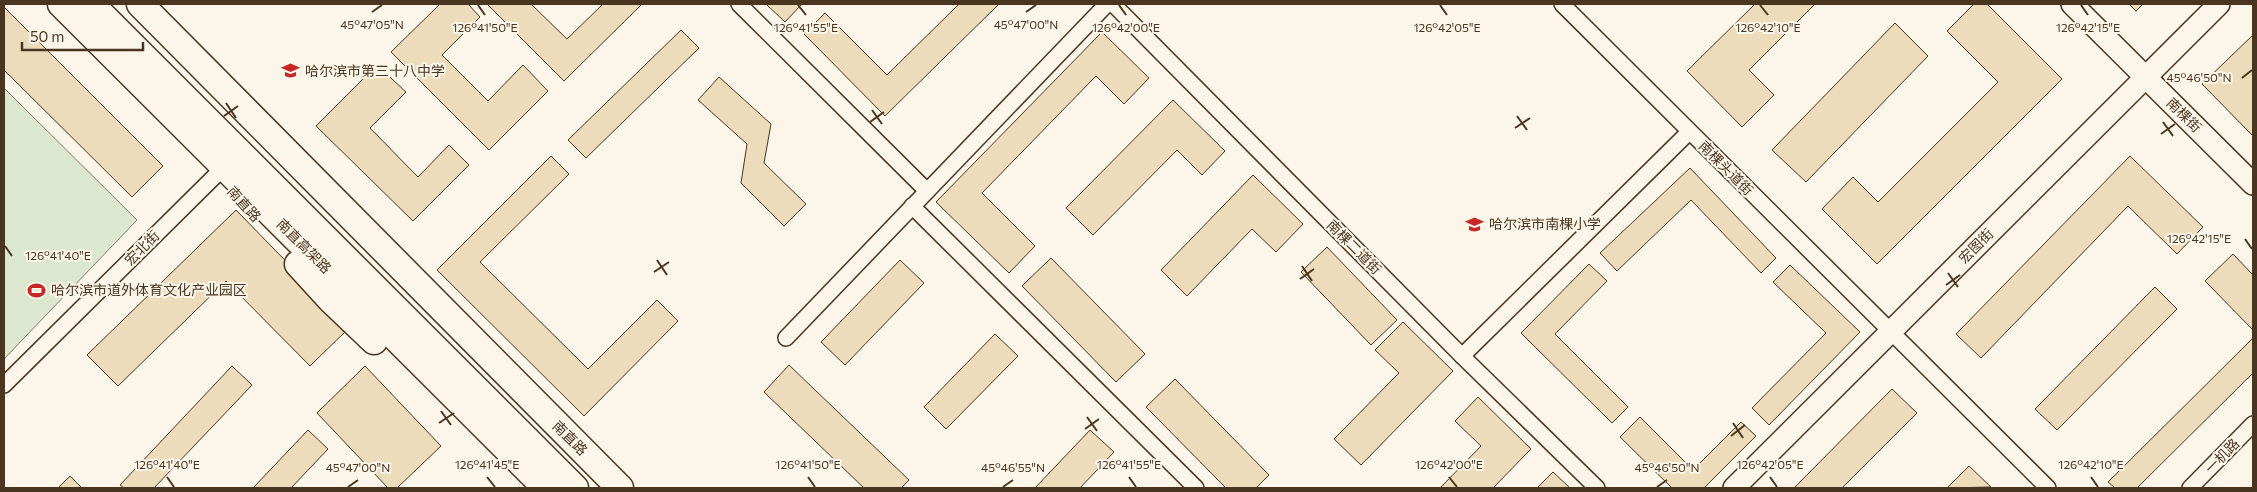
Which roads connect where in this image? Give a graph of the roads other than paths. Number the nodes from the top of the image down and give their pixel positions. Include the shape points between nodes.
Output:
1 (44, 4) edge
2 (61, 4) edge
3 (91, 4) edge
4 (140, 4) edge
5 (739, 4) edge
6 (1107, 4) edge
7 (1113, 4) edge
8 (1562, 4) edge
9 (2072, 4) edge
10 (2219, 4) edge
11 (2146, 77) junction
12 (1689, 132) junction
13 (216, 174) junction
14 (2253, 184) edge
15 (927, 191) junction
16 (912, 206) junction
17 (1891, 331) junction
18 (786, 338) dead end
19 (1462, 356) junction
20 (4, 385) edge
21 (2253, 424) edge
22 (529, 488) edge
23 (546, 488) edge
24 (575, 488) edge
25 (620, 488) edge
26 (1196, 488) edge
27 (1597, 488) edge
28 (1734, 488) edge
29 (2048, 488) edge
30 (2190, 488) edge

1 - 13 highway, 南直路
2 - 23 highway, 南直高架路
3 - 24 highway, 南直高架路
4 - 25 highway, 南直路
5 - 15 street
6 - 15 street
7 - 19 street, 南棵二道街
8 - 12 street, 南棵头道街
9 - 11 street, 南棵街
10 - 11 street, 宏图街
11 - 14 street, 南棵街
11 - 17 street, 宏图街
12 - 17 street, 南棵头道街
12 - 19 street
13 - 20 street, 宏北街
13 - 22 highway, 南直路 via 330,299
15 - 16 street
16 - 18 street
16 - 26 street
17 - 28 street, 宏图街
17 - 29 street, 南棵头道街
19 - 27 street, 南棵二道街
21 - 30 street, 一机路

